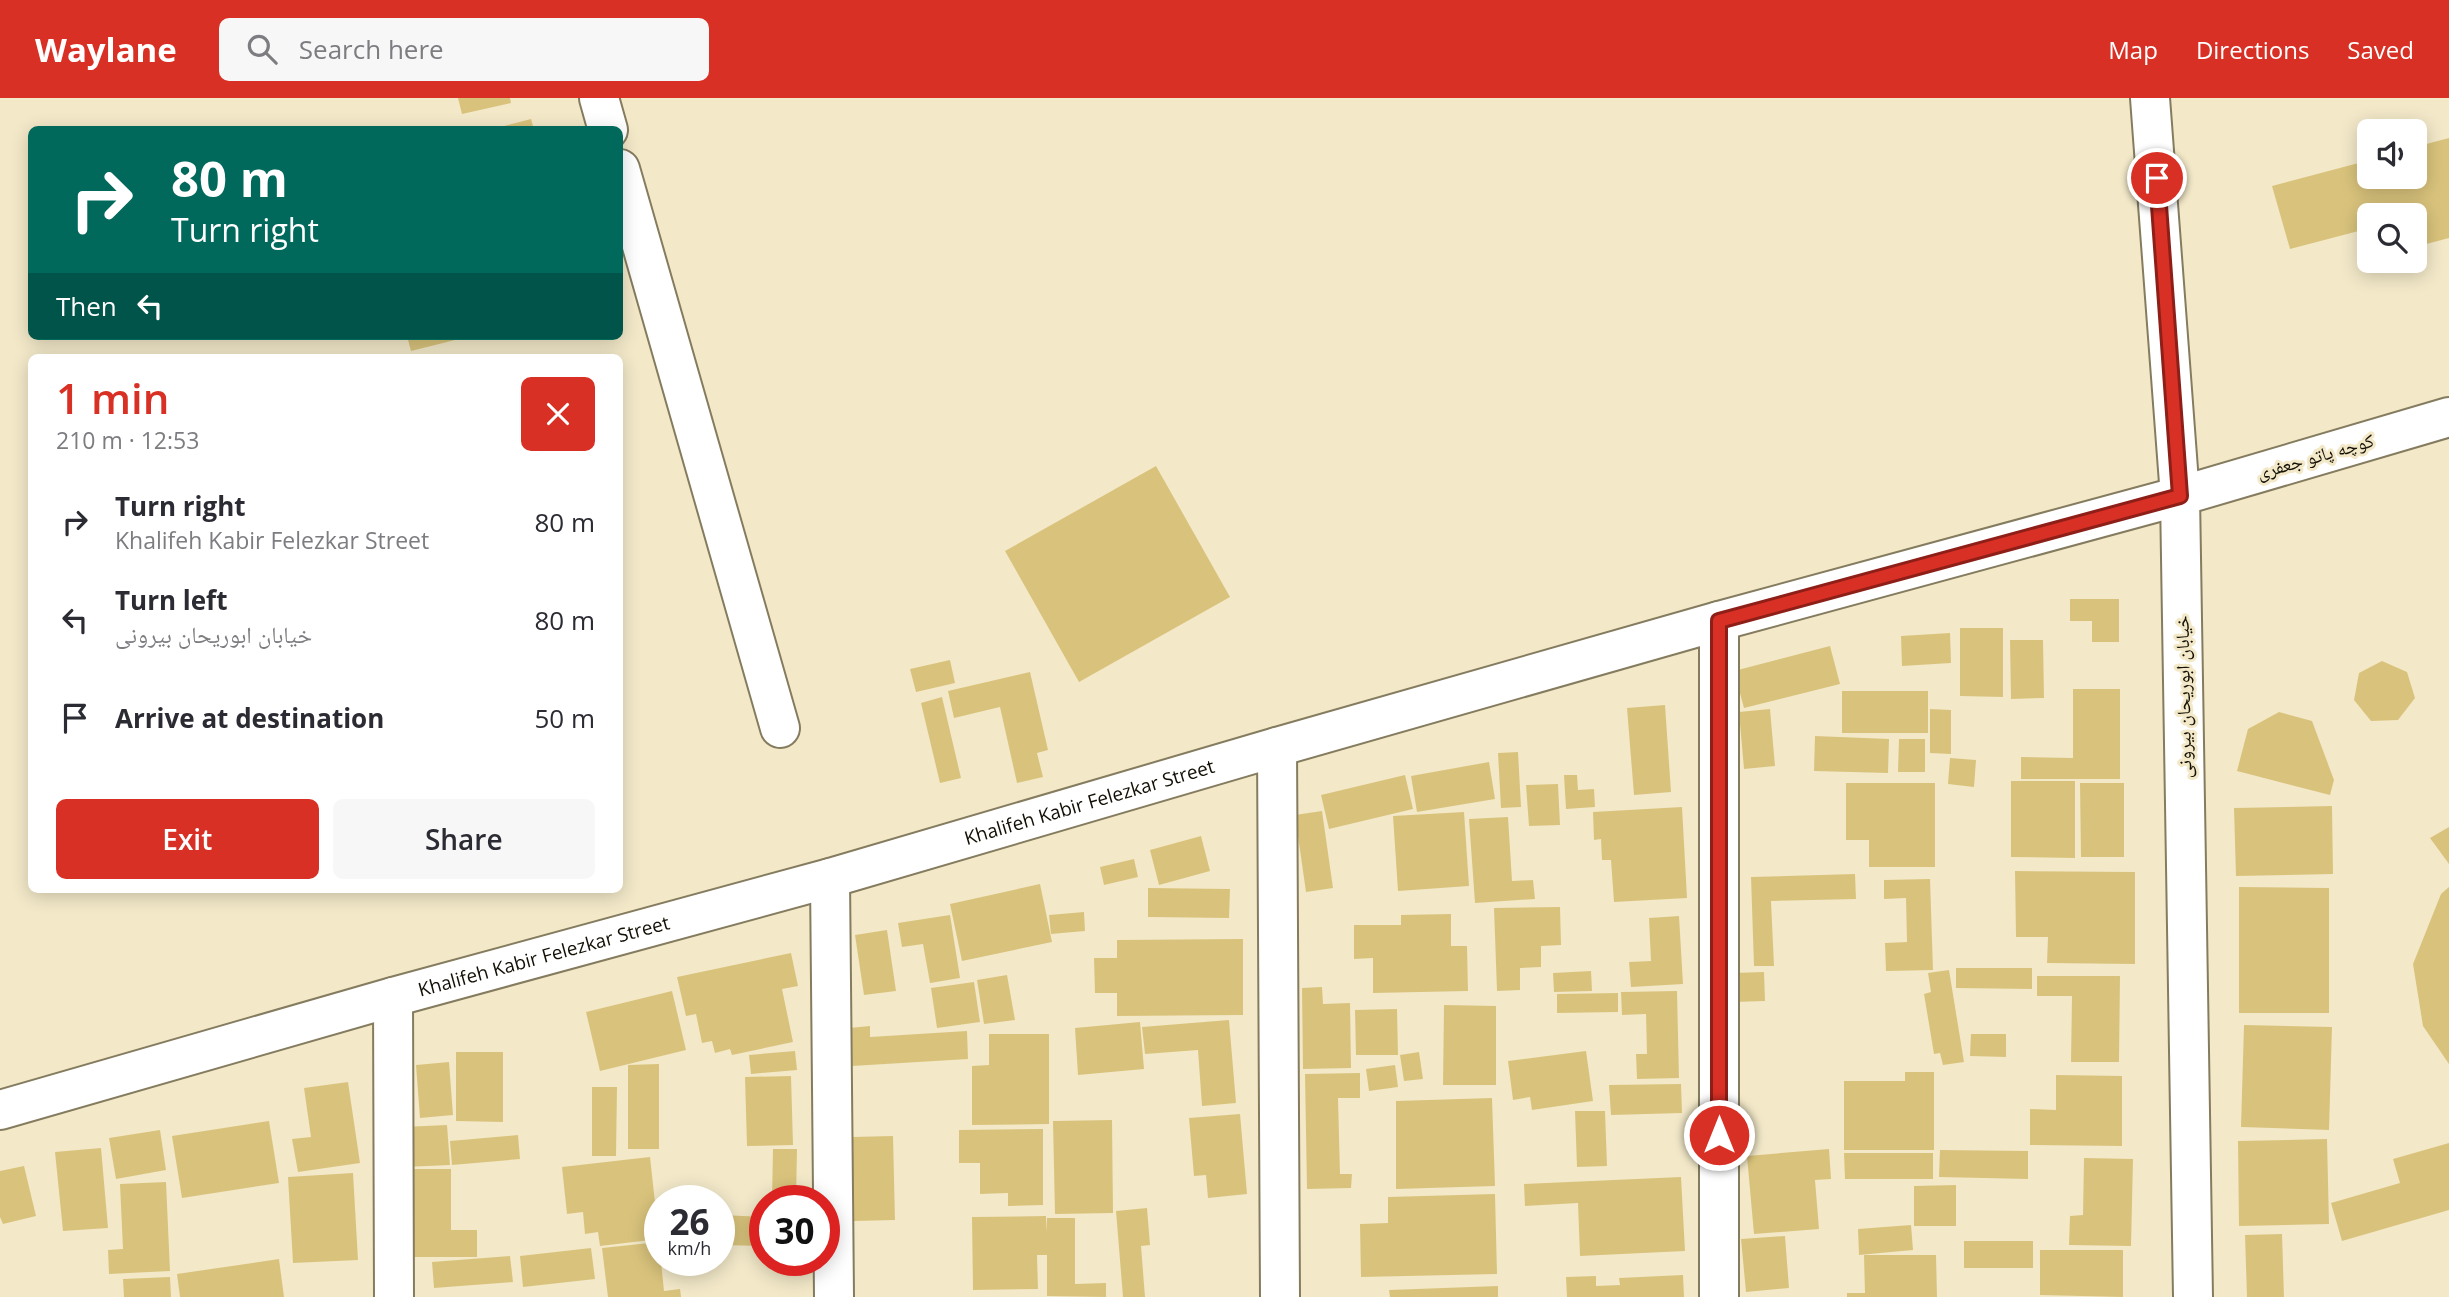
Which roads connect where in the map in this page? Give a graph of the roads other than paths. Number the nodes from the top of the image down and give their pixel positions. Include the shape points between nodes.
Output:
1 (599, 98) edge
2 (2150, 98) edge
3 (607, 126) edge
4 (623, 179) edge
5 (2449, 416) edge
6 (2180, 496) junction
7 (1719, 621) junction
8 (780, 728) dead end
9 (1277, 747) junction
10 (830, 878) junction
11 (393, 997) junction
12 (0, 1110) edge
13 (394, 1297) edge
14 (834, 1297) edge
15 (1280, 1297) edge
16 (1719, 1297) edge
17 (2193, 1297) edge

1 - 3 street
2 - 6 street, خیابان ابوریحان بیرونی
4 - 8 street
5 - 6 street, کوچه پاتو جعفری
6 - 7 street, Khalifeh Kabir Felezkar Street
6 - 17 street, خیابان ابوریحان بیرونی
7 - 9 street, Khalifeh Kabir Felezkar Street
7 - 16 street
9 - 10 street, Khalifeh Kabir Felezkar Street
9 - 15 street
10 - 11 street, Khalifeh Kabir Felezkar Street
10 - 14 street
11 - 12 street, Khalifeh Kabir Felezkar Street
11 - 13 street

